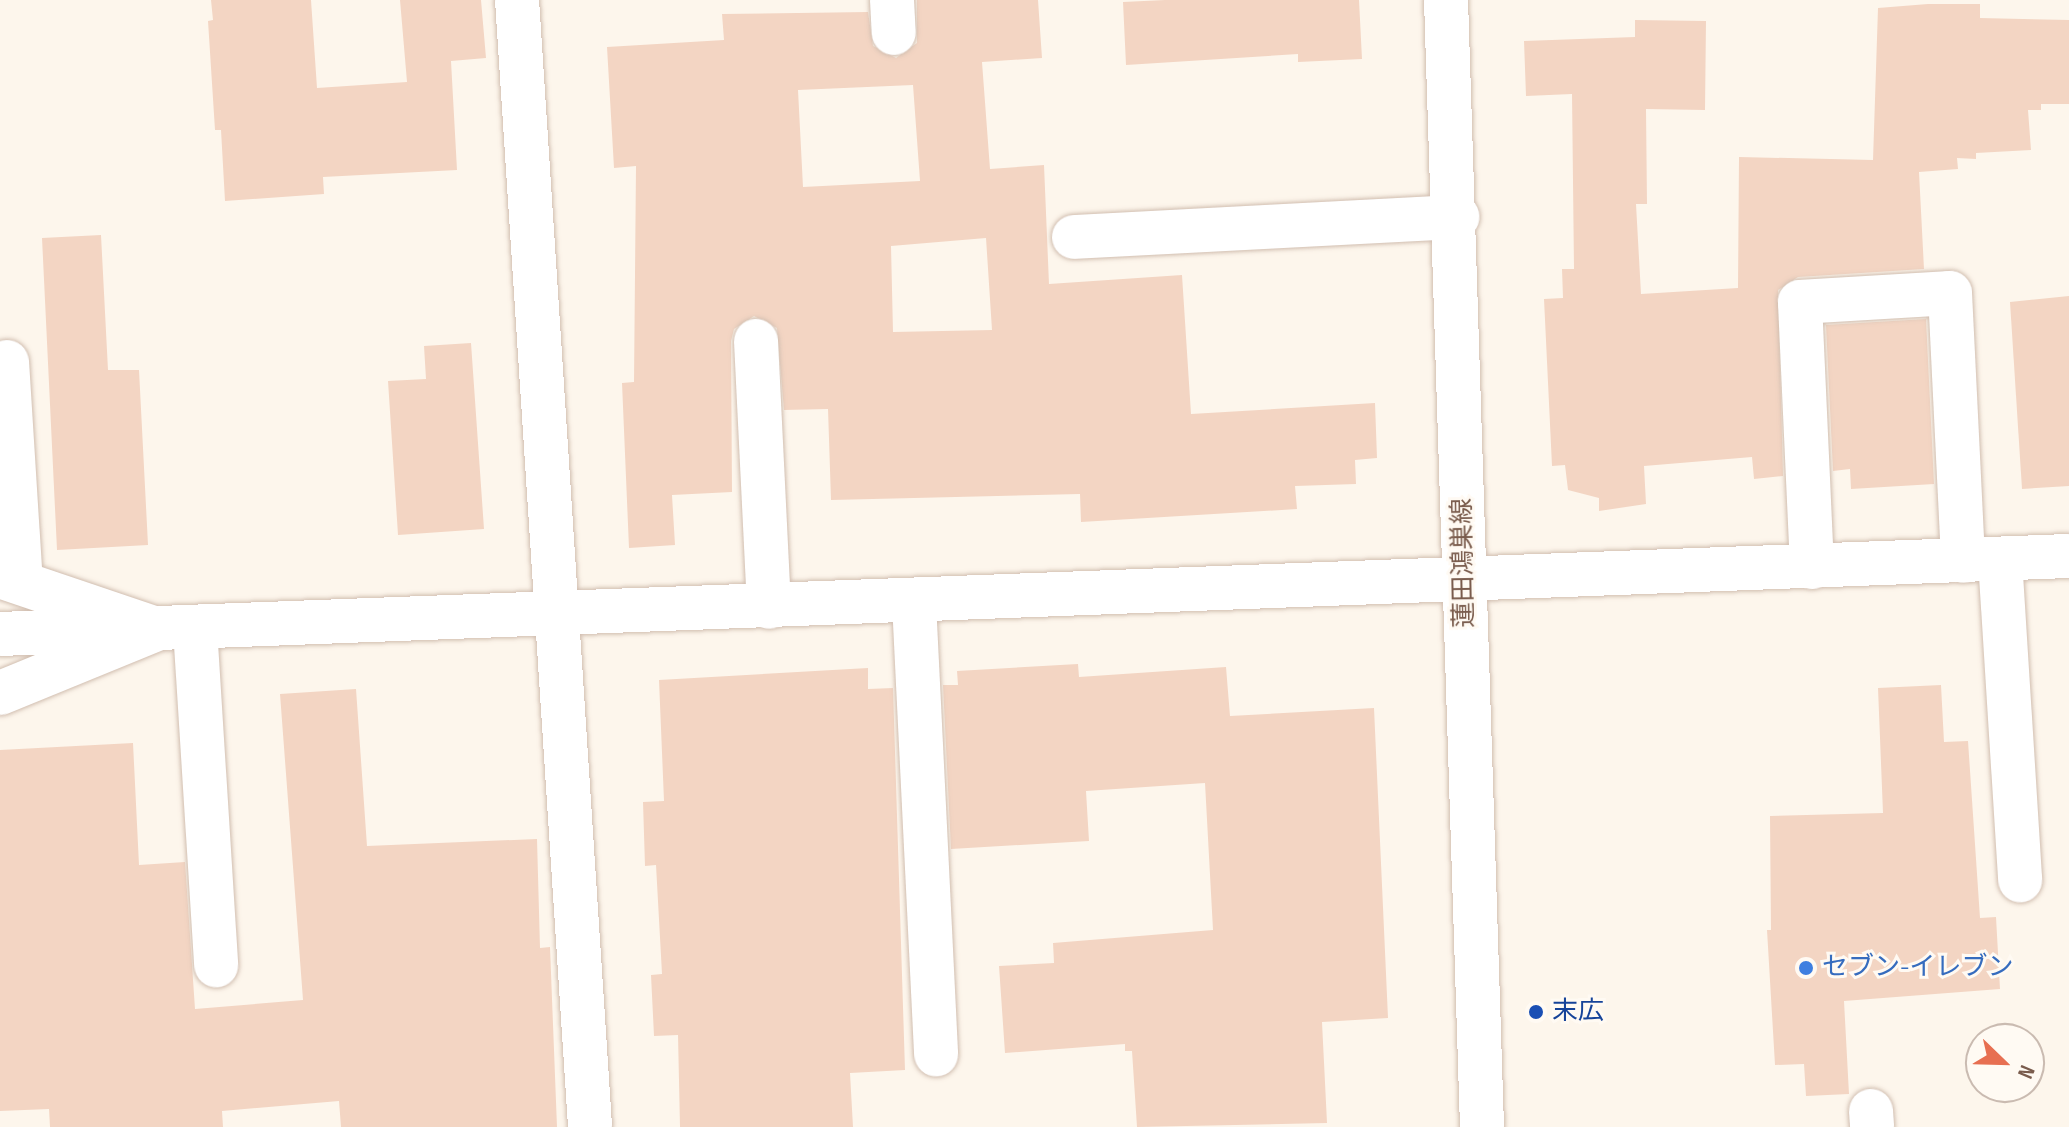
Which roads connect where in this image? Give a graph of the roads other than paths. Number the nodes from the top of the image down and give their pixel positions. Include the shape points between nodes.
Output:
1 (517, 0) edge
2 (1446, 0) edge
3 (1457, 217) junction
4 (1074, 237) dead end
5 (756, 341) dead end
6 (7, 362) dead end
7 (2069, 556) edge
8 (1982, 560) junction
9 (1812, 567) junction
10 (11, 579) edge
11 (1464, 582) junction
12 (914, 602) junction
13 (769, 607) junction
14 (557, 615) junction
15 (176, 628) junction
16 (0, 634) edge
17 (0, 693) edge
18 (2020, 880) dead end
19 (216, 965) dead end
20 (936, 1054) dead end
21 (590, 1127) edge
22 (1482, 1127) edge

1 - 14 street
2 - 3 street, 蓮田鴻巣線
3 - 4 street
3 - 11 street, 蓮田鴻巣線
5 - 13 street
6 - 10 street
7 - 8 street
8 - 9 street
8 - 9 street via 1950,293 1800,302
8 - 18 street
9 - 11 street
10 - 15 street
11 - 12 street
11 - 22 street, 蓮田鴻巣線
12 - 13 street
12 - 20 street
13 - 14 street
14 - 15 street
14 - 21 street
15 - 16 street
15 - 17 street
15 - 19 street

